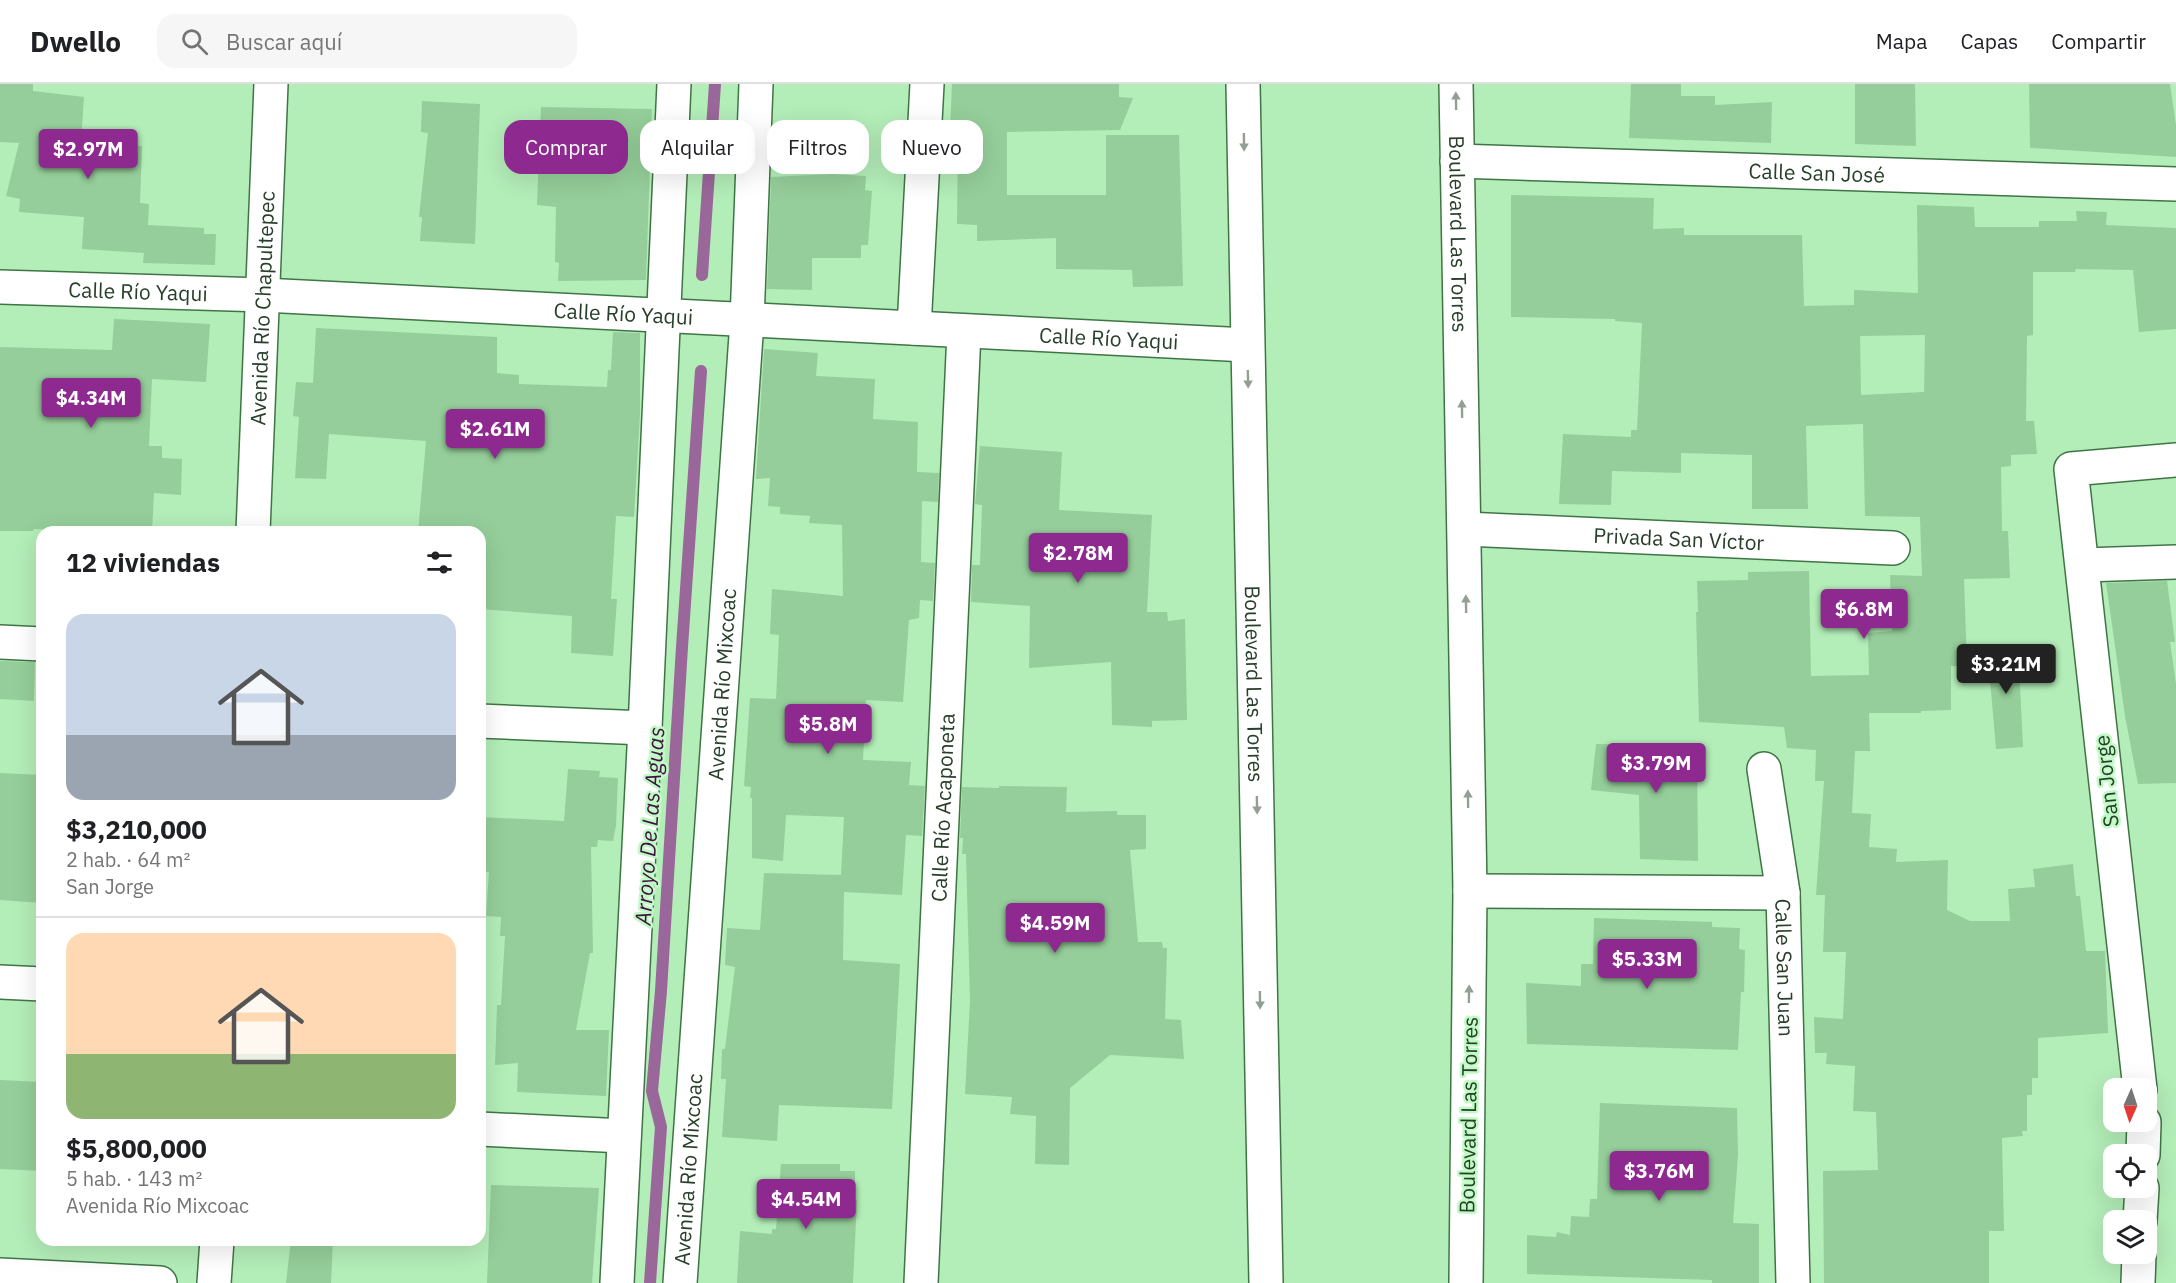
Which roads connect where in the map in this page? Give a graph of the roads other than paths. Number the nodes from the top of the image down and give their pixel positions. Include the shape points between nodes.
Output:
1 (271, 84) edge
2 (674, 84) edge
3 (756, 84) edge
4 (927, 84) edge
5 (1243, 84) edge
6 (1456, 84) edge
7 (1457, 161) junction
8 (2176, 184) edge
9 (0, 287) edge
10 (263, 296) junction
11 (662, 314) junction
12 (747, 321) junction
13 (914, 328) junction
14 (964, 332) junction
15 (1247, 345) junction
16 (2176, 460) edge
17 (253, 526) edge
18 (1465, 529) junction
19 (1893, 548) dead end
20 (2176, 562) edge
21 (2083, 566) junction
22 (0, 642) edge
23 (36, 644) edge
24 (486, 721) edge
25 (645, 728) junction
26 (1764, 769) dead end
27 (1470, 891) junction
28 (1783, 893) junction
29 (0, 982) edge
30 (36, 984) edge
31 (2139, 1078) edge
32 (486, 1129) edge
33 (624, 1136) junction
34 (216, 1246) edge
35 (2139, 1264) edge
36 (0, 1275) edge
37 (160, 1283) edge
38 (214, 1283) edge
39 (616, 1283) edge
40 (680, 1283) edge
41 (921, 1283) edge
42 (1266, 1283) edge
43 (1466, 1283) edge
44 (1793, 1283) edge
45 (2138, 1283) edge

1 - 10 street, Avenida Río Chapultepec
2 - 11 street
3 - 12 street, Avenida Río Mixcoac
4 - 13 street
5 -> 15 street, Boulevard Las Torres
7 -> 6 street, Boulevard Las Torres
7 - 8 street, Calle San José
18 -> 7 street, Boulevard Las Torres
9 - 10 street, Calle Río Yaqui
10 - 11 street, Calle Río Yaqui
10 - 17 street, Avenida Río Chapultepec
11 - 12 street, Calle Río Yaqui
11 - 25 street
12 - 13 street, Calle Río Yaqui
12 - 40 street, Avenida Río Mixcoac
13 - 14 street, Calle Río Yaqui
14 - 15 street, Calle Río Yaqui
14 - 41 street, Calle Río Acaponeta
15 -> 42 street, Boulevard Las Torres
16 - 21 street, San Jorge via 2071,470
18 - 19 street, Privada San Víctor
27 -> 18 street, Boulevard Las Torres
20 - 21 street
21 - 31 street, San Jorge
22 - 23 street
24 - 25 street
25 - 33 street
26 - 28 street
27 - 28 street, Calle San Juan
43 -> 27 street, Boulevard Las Torres
28 - 44 street, Calle San Juan
29 - 30 street
32 - 33 street
33 - 39 street
34 - 38 street
35 - 45 street
36 - 37 street

